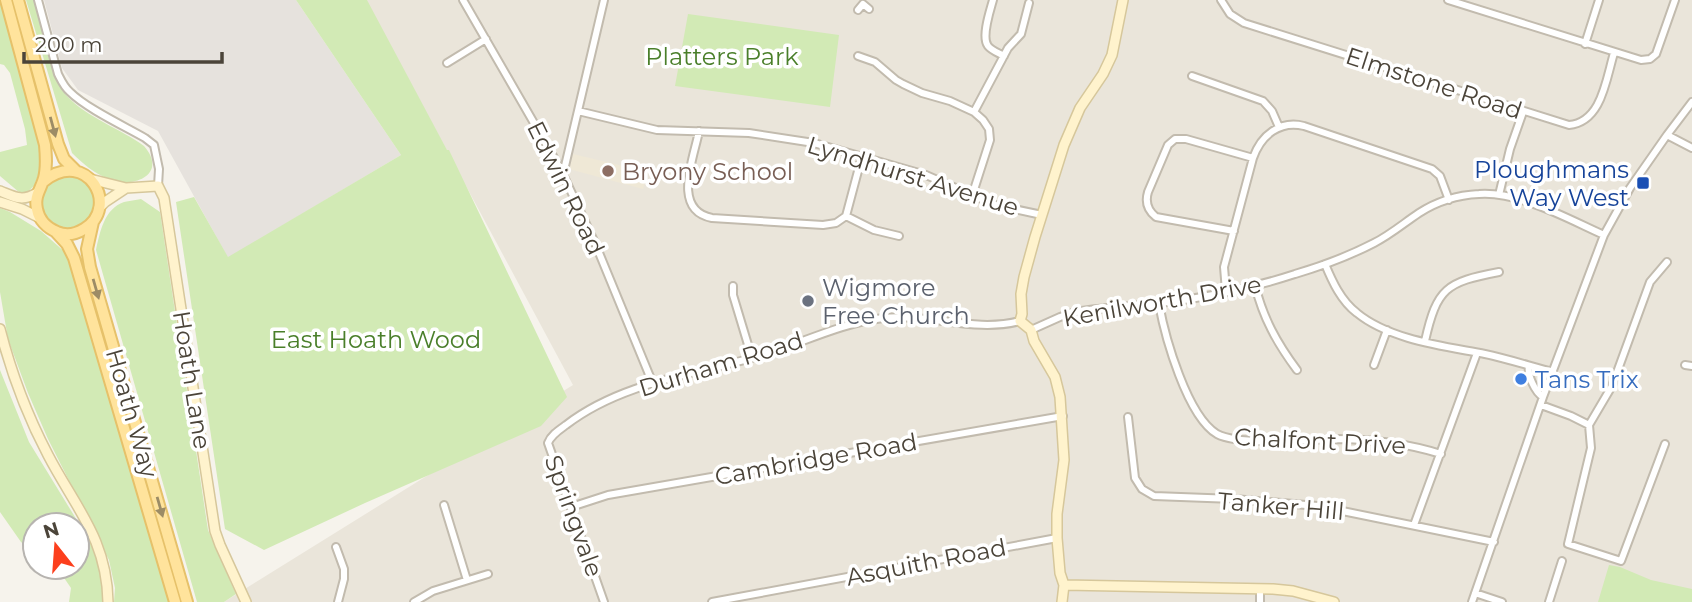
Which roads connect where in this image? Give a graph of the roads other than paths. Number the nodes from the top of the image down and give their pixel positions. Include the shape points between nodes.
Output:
1 (6, 0) edge
2 (18, 0) edge
3 (38, 0) edge
4 (463, 0) edge
5 (604, 0) edge
6 (993, 0) edge
7 (1123, 0) edge
8 (1222, 0) edge
9 (1448, 0) edge
10 (1599, 0) edge
11 (1675, 0) edge
12 (1029, 3) dead end
13 (862, 4) edge
14 (869, 9) dead end
15 (486, 39) junction
16 (1586, 44) junction
17 (1615, 53) junction
18 (858, 56) dead end
19 (1003, 56) junction
20 (447, 63) dead end
21 (1192, 76) dead end
22 (1692, 102) edge
23 (578, 111) junction
24 (974, 112) junction
25 (1523, 112) junction
26 (1279, 127) junction
27 (699, 131) junction
28 (1667, 135) junction
29 (1692, 148) edge
30 (862, 156) junction
31 (1253, 158) junction
32 (561, 170) junction
33 (77, 171) junction
34 (90, 179) junction
35 (44, 181) junction
36 (158, 186) junction
37 (126, 188) junction
38 (0, 191) edge
39 (37, 193) junction
40 (1499, 195) junction
41 (972, 196) junction
42 (1450, 200) junction
43 (0, 202) edge
44 (99, 208) junction
45 (1042, 215) junction
46 (846, 216) junction
47 (40, 218) junction
48 (93, 222) junction
49 (1234, 231) junction
50 (57, 232) junction
51 (1604, 235) junction
52 (899, 236) dead end
53 (1667, 262) dead end
54 (1325, 264) junction
55 (1499, 272) dead end
56 (1255, 285) junction
57 (733, 286) dead end
58 (1226, 291) junction
59 (1159, 303) junction
60 (1020, 321) junction
61 (0, 329) edge
62 (1031, 330) junction
63 (1387, 330) junction
64 (1425, 341) junction
65 (1477, 353) junction
66 (752, 358) junction
67 (1374, 365) dead end
68 (1529, 366) junction
69 (1297, 370) dead end
70 (1553, 372) junction
71 (653, 384) junction
72 (1542, 401) junction
73 (1063, 416) junction
74 (1128, 417) dead end
75 (1589, 425) junction
76 (555, 433) joint
77 (1665, 444) dead end
78 (1441, 454) junction
79 (444, 505) dead end
80 (571, 507) junction
81 (1414, 525) junction
82 (1056, 538) junction
83 (1493, 542) junction
84 (336, 547) dead end
85 (1562, 561) dead end
86 (488, 573) dead end
87 (467, 580) junction
88 (1064, 585) junction
89 (1260, 588) junction
90 (1475, 593) junction
91 (108, 602) edge
92 (175, 602) edge
93 (187, 602) edge
94 (246, 602) edge
95 (338, 602) edge
96 (414, 602) edge
97 (604, 602) edge
98 (712, 602) edge
99 (1062, 602) edge
100 (1260, 602) edge
101 (1334, 602) edge
102 (1472, 602) edge
103 (1502, 602) edge
104 (1549, 602) edge

1 - 35 main road via 45,145
2 -> 33 main road via 58,144 64,159
3 - 36 street via 62,82 81,101 154,145
4 - 15 street, Edwin Road
5 - 23 street
6 - 19 street via 986,41
7 - 45 street via 1112,55 1074,120
8 - 25 street, Elmstone Road via 1238,21
9 - 16 street
10 - 16 street
11 - 17 street via 1653,57 1641,60
12 - 19 street via 1021,34
13 - 14 street
15 - 20 street
15 - 32 street, Edwin Road
16 - 17 street
17 - 25 street, Elmstone Road via 1596,109 1588,118 1569,125
18 - 24 street via 875,62 912,89
19 - 24 street
21 - 26 street via 1264,101
22 - 28 street
23 - 27 street, Lyndhurst Avenue via 657,130
23 - 32 street
24 - 41 street via 986,124 990,140
25 - 40 street
26 - 31 street via 1265,136
26 - 42 street via 1304,126 1432,169
27 - 30 street, Lyndhurst Avenue via 780,137
27 - 46 street via 687,192 694,208 705,216 823,225
28 - 29 street
28 - 51 street
30 - 41 street, Lyndhurst Avenue via 926,175
30 - 46 street
31 - 49 street
31 - 49 street via 1175,139 1148,192 1146,203 1156,217
32 - 71 street, Edwin Road
33 - 34 main road
33 - 35 main road via 60,172
34 - 37 street
34 - 44 main road
35 - 39 main road
36 - 37 street
36 - 94 street, Hoath Lane via 167,214 215,531
37 - 44 street
38 - 39 street via 20,198
39 - 47 main road
40 - 42 street, Kenilworth Drive
40 - 51 street, Kenilworth Drive
41 - 45 street, Lyndhurst Avenue
42 - 54 street, Kenilworth Drive via 1424,210 1377,242
43 - 47 street
44 - 48 main road
45 - 60 street via 1024,277
46 - 52 street
47 - 50 main road
48 - 50 main road via 75,233
48 -> 93 main road, Hoath Way via 87,249 90,267
49 - 58 street via 1223,272
50 - 92 main road, Hoath Way via 74,258
51 - 70 street
53 - 75 street via 1650,282 1612,386
54 - 56 street, Kenilworth Drive
54 - 63 street via 1354,311
55 - 64 street via 1458,282 1444,291
56 - 58 street, Kenilworth Drive
56 - 69 street via 1270,329
57 - 66 street
58 - 59 street, Kenilworth Drive
59 - 62 street, Kenilworth Drive via 1075,312
59 - 78 street, Chalfont Drive via 1179,373 1200,417 1220,435 1249,440 1383,441
60 - 62 street
60 - 66 street, Durham Road via 992,326 884,318
61 - 91 street via 34,426 96,541 106,573
62 - 73 street via 1055,377
63 - 64 street
63 - 67 street
64 - 65 street
65 - 68 street
65 - 78 street
66 - 71 street, Durham Road
68 - 70 street
68 - 72 street
70 - 72 street
71 - 76 street, Durham Road via 592,408
72 - 75 street
72 - 83 street
73 - 80 street, Cambridge Road via 608,495
73 - 82 street via 1064,460
74 - 81 street, Tanker Hill via 1135,478 1154,496 1318,506
75 - 77 street via 1591,448 1568,544 1621,561
76 - 80 street, Springvale via 548,443
78 - 81 street
79 - 87 street
80 - 97 street, Springvale
81 - 83 street, Tanker Hill
82 - 88 street
82 - 98 street, Asquith Road
83 - 90 street
84 - 95 street via 344,569
85 - 104 street
86 - 87 street
87 - 96 street
88 - 89 street
88 - 99 street
89 - 100 street
89 - 101 street
90 - 102 street
90 - 103 street

